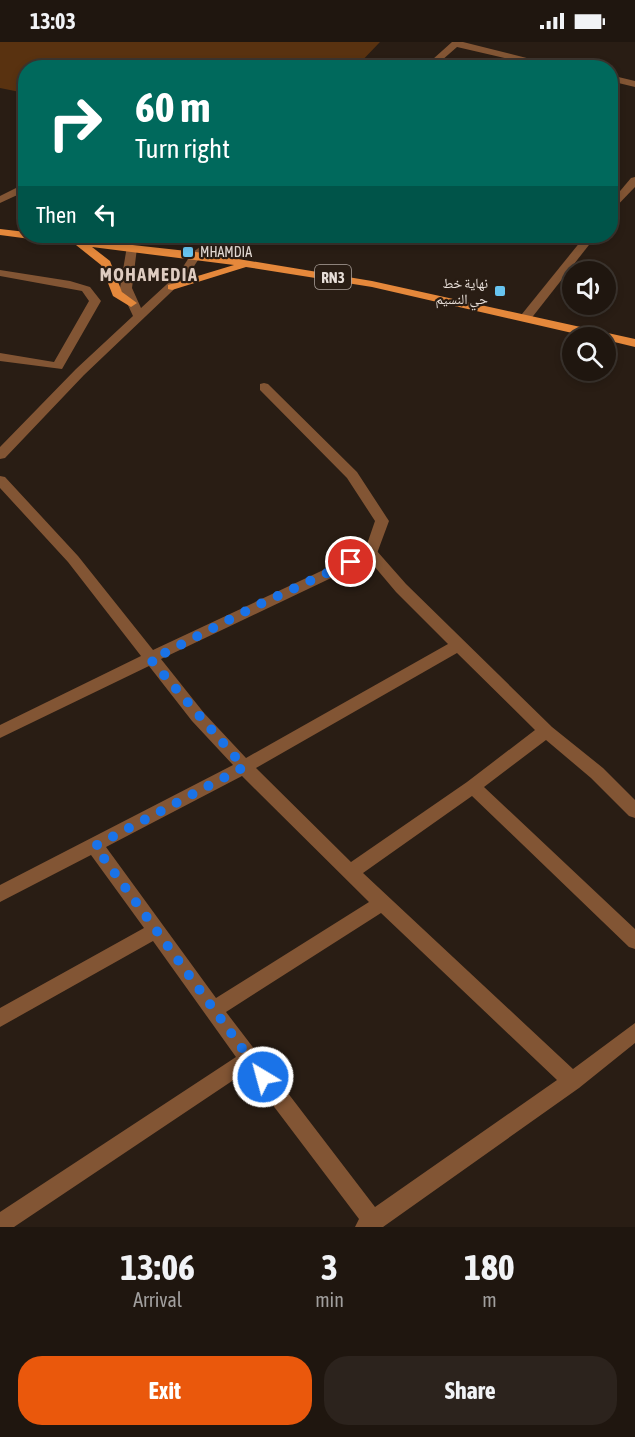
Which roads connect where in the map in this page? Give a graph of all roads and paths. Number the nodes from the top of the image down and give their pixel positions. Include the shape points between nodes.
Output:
1 (457, 43) edge
2 (437, 60) edge
3 (528, 60) edge
4 (618, 80) edge
5 (635, 84) edge
6 (635, 180) edge
7 (18, 190) edge
8 (0, 200) edge
9 (618, 200) edge
10 (0, 232) edge
11 (18, 235) edge
12 (80, 243) edge
13 (113, 243) edge
14 (211, 243) edge
15 (584, 243) edge
16 (131, 249) junction
17 (196, 255) junction
18 (258, 265) junction
19 (0, 273) edge
20 (172, 287) junction
21 (131, 303) junction
22 (139, 317) junction
23 (526, 317) junction
24 (634, 341) edge
25 (0, 357) edge
26 (58, 366) junction
27 (80, 372) junction
28 (264, 387) dead end
29 (0, 455) edge
30 (0, 480) edge
31 (370, 553) junction
32 (459, 645) junction
33 (151, 660) junction
34 (546, 731) junction
35 (0, 732) edge
36 (244, 767) junction
37 (473, 787) junction
38 (635, 810) edge
39 (95, 846) junction
40 (350, 872) junction
41 (0, 894) edge
42 (382, 903) junction
43 (155, 931) junction
44 (635, 941) edge
45 (215, 1009) junction
46 (0, 1018) edge
47 (632, 1040) edge
48 (249, 1059) junction
49 (572, 1081) junction
50 (0, 1224) edge
51 (369, 1224) edge

1 - 2 street
1 - 3 street
4 - 5 street
6 - 9 street
7 - 8 street
10 - 11 main road, RN3
12 - 21 main road via 106,264 117,294
13 - 16 main road, RN3
14 - 17 street
15 - 23 street
16 - 17 main road, RN3
16 - 21 street via 126,275
17 - 18 main road, RN3
17 - 20 street
18 - 20 main road via 220,270
18 - 23 main road, RN3 via 372,284
19 - 26 street via 70,284 86,289 95,301
20 - 22 street
21 - 22 street
22 - 27 street
23 - 24 main road, RN3
25 - 26 street
26 - 27 street
27 - 29 street
28 - 31 street via 352,475 382,521
30 - 33 street via 73,559
31 - 32 street
31 - 33 street
32 - 34 street
32 - 36 street
33 - 35 street
33 - 36 street
34 - 37 street
34 - 38 street
36 - 39 street
36 - 40 street
37 - 40 street
37 - 44 street
39 - 41 street
39 - 43 street
40 - 42 street
42 - 45 street
42 - 49 street
43 - 45 street
43 - 46 street
45 - 48 street
47 - 49 street
48 - 50 street
48 - 51 street
49 - 51 street

